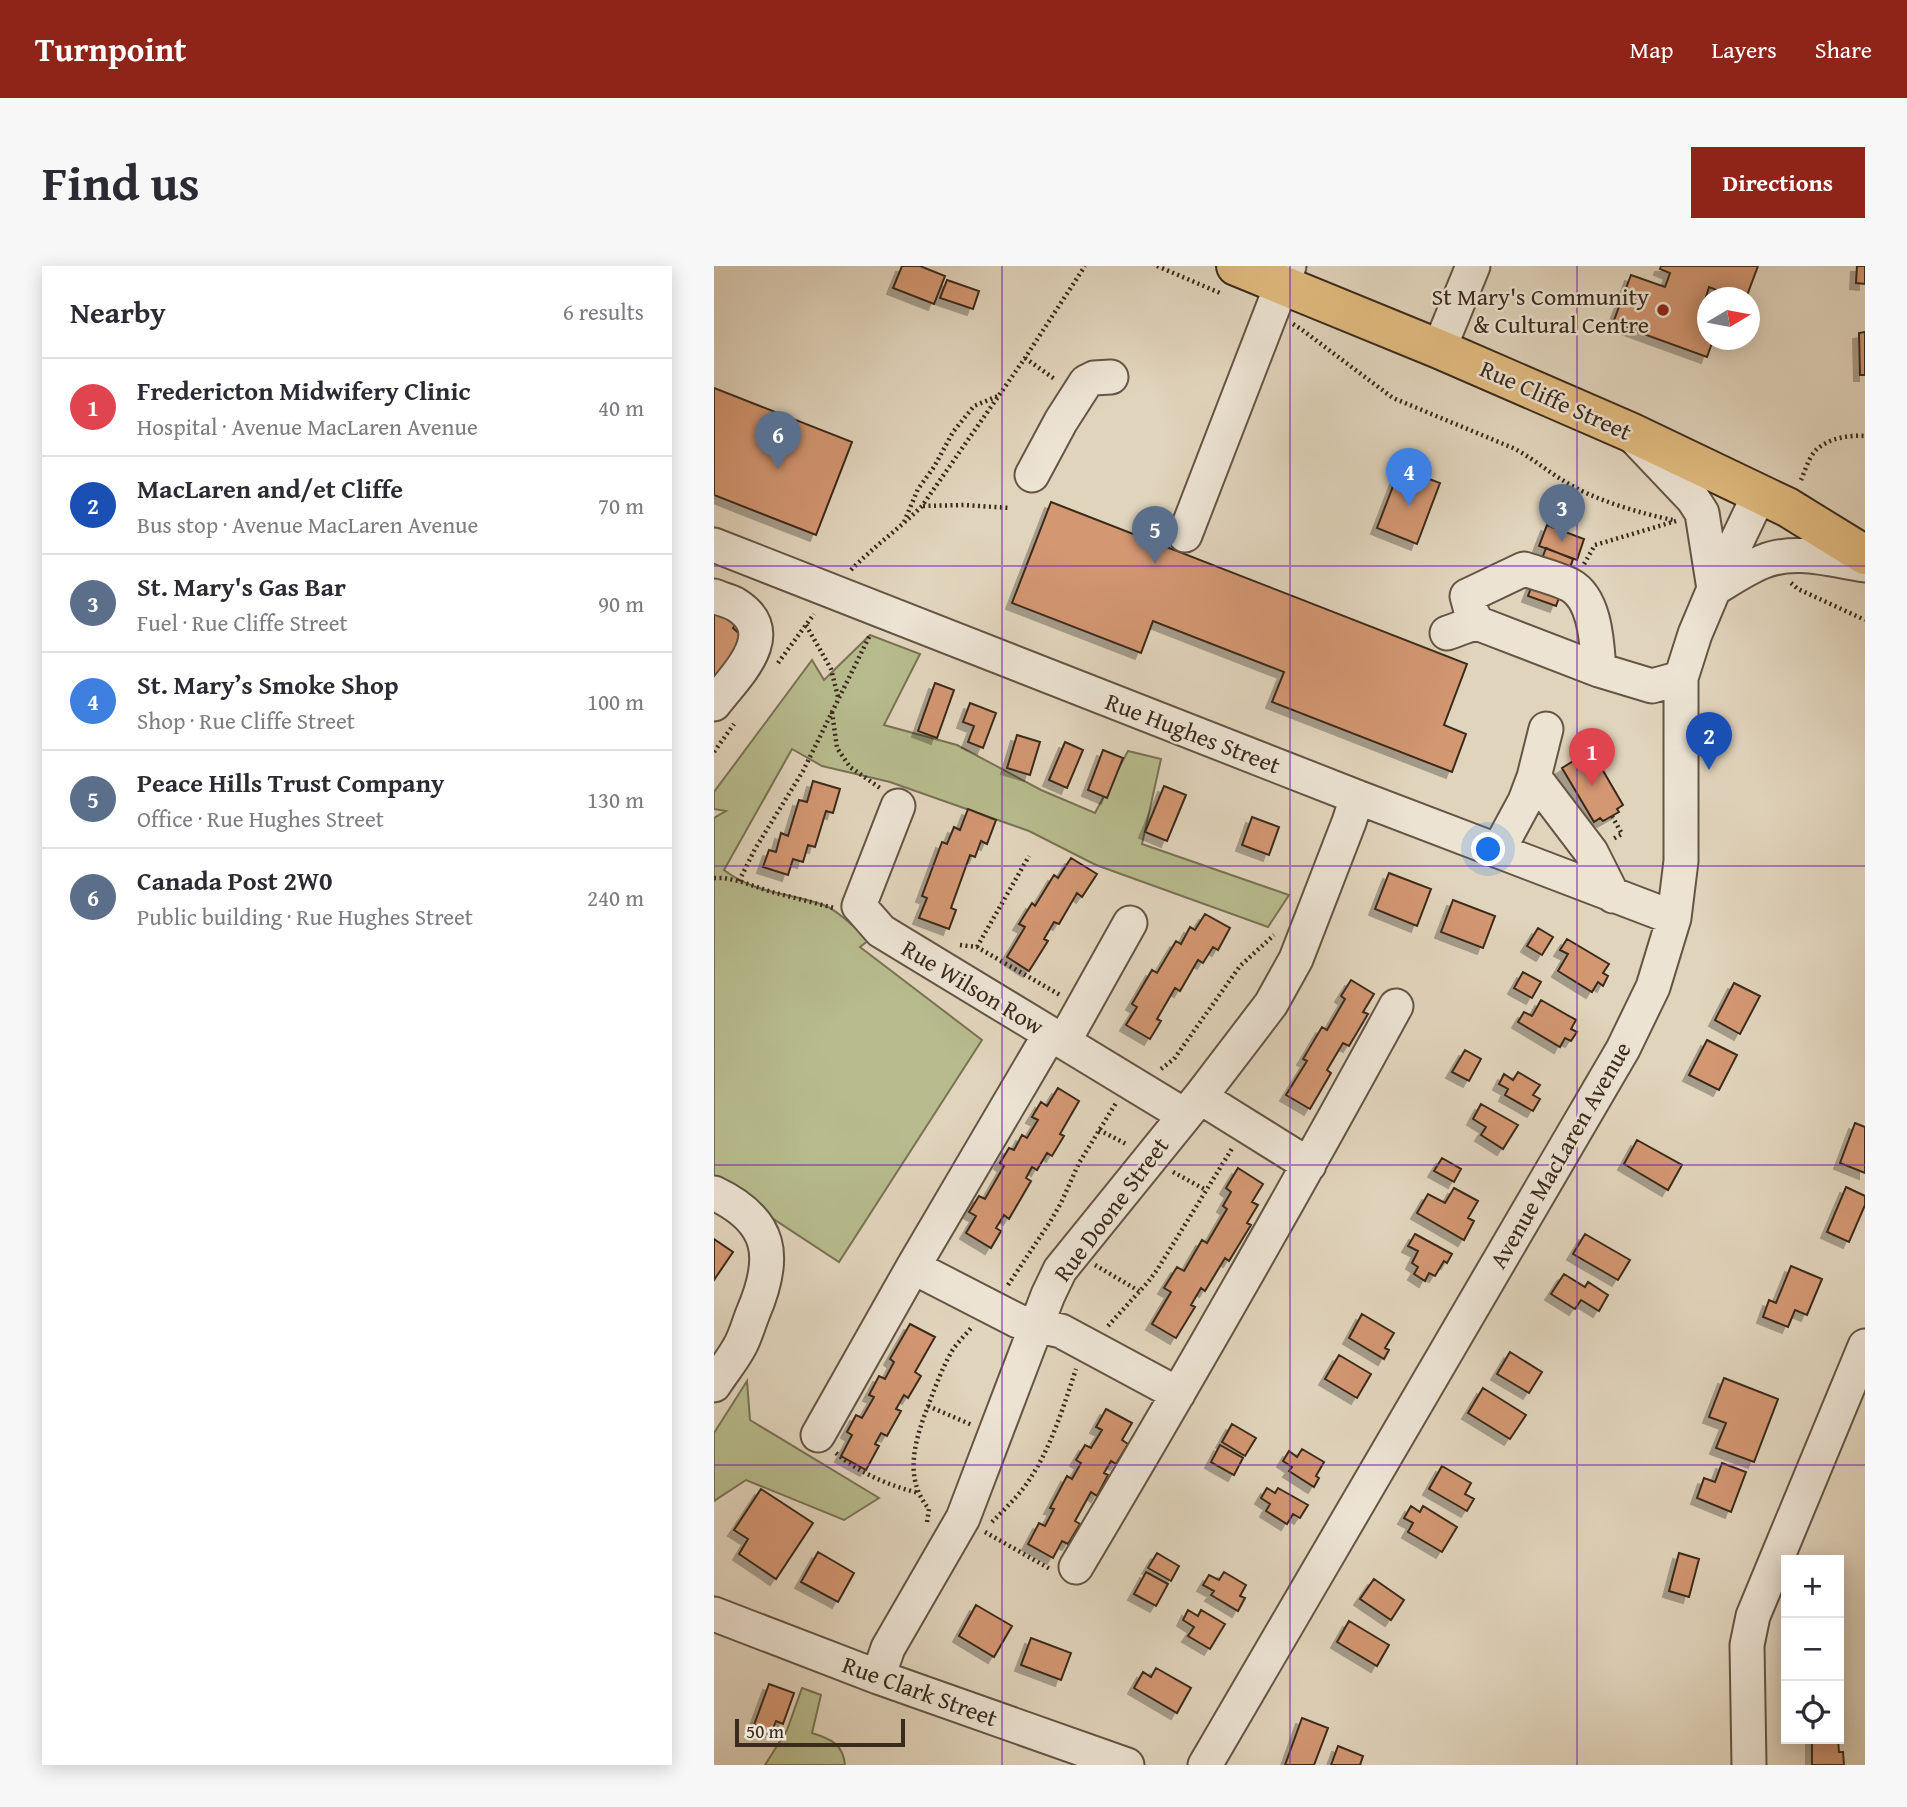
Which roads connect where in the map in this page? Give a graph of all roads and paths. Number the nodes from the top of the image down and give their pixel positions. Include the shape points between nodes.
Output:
1 (1085, 266) edge
2 (1157, 266) edge
3 (1473, 266) edge
4 (1230, 281) edge
5 (1281, 288) edge
6 (1439, 349) junction
7 (1025, 358) junction
8 (1111, 377) dead end
9 (1063, 385) dead end
10 (999, 396) junction
11 (1630, 432) junction
12 (1865, 436) edge
13 (1032, 475) dead end
14 (1801, 480) dead end
15 (1760, 493) junction
16 (922, 506) junction
17 (1010, 508) dead end
18 (902, 526) junction
19 (1185, 534) dead end
20 (714, 545) edge
21 (1865, 555) edge
22 (1865, 565) edge
23 (843, 578) dead end
24 (1785, 578) dead end
25 (1573, 586) junction
26 (1714, 589) junction
27 (714, 596) edge
28 (1865, 620) edge
29 (806, 625) dead end
30 (870, 635) dead end
31 (1599, 670) junction
32 (1681, 678) junction
33 (838, 698) junction
34 (714, 704) edge
35 (832, 710) junction
36 (1546, 729) dead end
37 (1534, 777) junction
38 (1357, 797) junction
39 (898, 806) joint
40 (1613, 818) dead end
41 (1605, 823) dead end
42 (1498, 851) junction
43 (1029, 856) dead end
44 (739, 881) dead end
45 (1613, 896) junction
46 (1674, 918) junction
47 (1130, 923) dead end
48 (977, 947) dead end
49 (1396, 1006) dead end
50 (1057, 1038) junction
51 (1192, 1106) junction
52 (1310, 1165) junction
53 (1171, 1171) dead end
54 (1206, 1190) dead end
55 (714, 1193) edge
56 (1093, 1265) dead end
57 (913, 1267) junction
58 (1139, 1292) dead end
59 (1037, 1325) junction
60 (1865, 1346) edge
61 (714, 1385) edge
62 (1178, 1394) junction
63 (928, 1406) dead end
64 (995, 1434) junction
65 (818, 1435) joint
66 (920, 1494) dead end
67 (982, 1530) dead end
68 (1076, 1567) joint
69 (714, 1614) edge
70 (878, 1677) junction
71 (1127, 1765) edge
72 (1205, 1765) edge
73 (1749, 1765) edge

1 - 7 path
2 - 4 path
3 - 6 street
4 - 5 main road, Rue Cliffe Street
5 - 6 main road, Rue Cliffe Street
5 - 19 street
5 - 25 path via 1301,328 1393,398 1513,448 1587,493 1648,515 1678,520 1595,545
6 - 11 main road, Rue Cliffe Street
7 - 9 path
7 - 10 path
8 - 13 street via 1086,382
10 - 16 path
10 - 18 path via 974,406 953,432 918,489
11 - 15 main road, Rue Cliffe Street
11 - 26 street via 1702,513
12 - 14 path via 1832,440 1815,451
15 - 21 main road, Rue Cliffe Street
15 - 26 street, Avenue MacLaren Avenue
16 - 17 path
16 - 18 path
18 - 23 path
20 - 38 street, Rue Hughes Street
22 - 26 street via 1801,555 1776,557
24 - 28 path via 1797,589
25 - 31 street via 1592,616
25 - 31 street via 1524,569 1467,596 1471,611 1462,628
26 - 32 street, Avenue MacLaren Avenue
27 - 34 street via 752,619 757,639 751,656
29 - 33 path via 831,669
30 - 33 path
31 - 32 street via 1652,686
32 - 46 street, Avenue MacLaren Avenue via 1681,861
33 - 35 path
35 - 39 path via 837,748 850,767
35 - 44 path via 803,771
36 - 37 street
37 - 42 street
37 - 45 street via 1591,852
38 - 42 street, Rue Hughes Street
38 - 51 street, Rue Doone Street via 1296,959 1271,1004
39 - 50 street, Rue Wilson Row via 859,906 881,931
40 - 41 path
42 - 45 street, Rue Hughes Street
43 - 48 path
45 - 46 street, Rue Hughes Street
46 - 72 street, Avenue MacLaren Avenue via 1653,986 1623,1049
47 - 50 street
49 - 52 street
50 - 51 street, Rue Wilson Row
50 - 57 street
51 - 52 street, Rue Wilson Row
51 - 59 street, Rue Doone Street via 1060,1270
52 - 62 street
53 - 54 path
55 - 61 street via 756,1223 764,1240 767,1273 740,1345
56 - 58 path
57 - 59 street via 1018,1321
57 - 65 street
59 - 62 street via 1061,1331
59 - 64 street, Rue Doone Street
60 - 73 street via 1752,1616 1747,1645
62 - 68 street
63 - 64 path
64 - 70 street, Rue Doone Street via 963,1518 888,1648
65 - 66 path via 859,1470
67 - 68 path via 1057,1572
69 - 70 street, Rue Clark Street
70 - 71 street, Rue Clark Street

